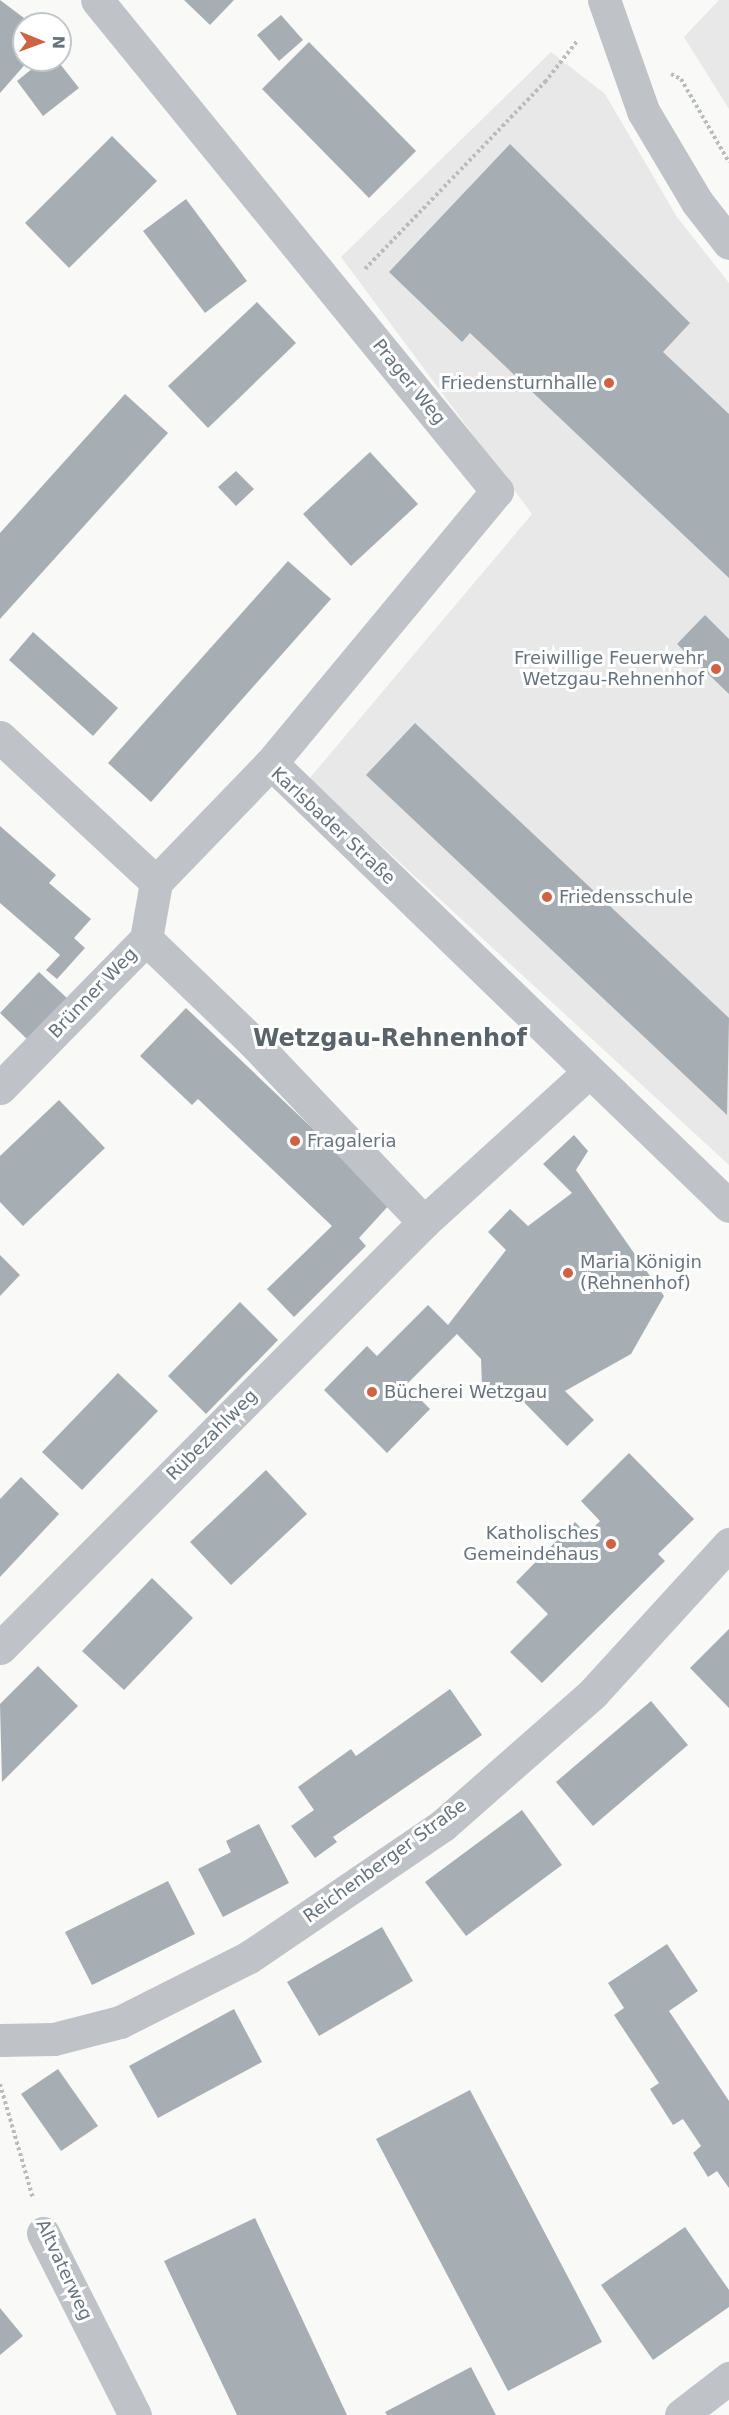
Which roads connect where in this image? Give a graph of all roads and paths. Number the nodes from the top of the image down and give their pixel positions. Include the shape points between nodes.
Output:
1 (97, 0) edge
2 (606, 6) edge
3 (729, 243) edge
4 (339, 296) junction
5 (0, 737) edge
6 (271, 763) junction
7 (156, 882) junction
8 (146, 939) junction
9 (589, 1072) junction
10 (0, 1088) edge
11 (729, 1206) edge
12 (424, 1222) junction
13 (729, 1544) edge
14 (0, 1648) edge
15 (0, 2040) edge
16 (0, 2084) edge
17 (43, 2233) joint
18 (729, 2378) edge
19 (135, 2415) edge
20 (681, 2415) edge

1 - 4 street, Prager Weg
2 - 3 street via 643,111 697,202
2 - 4 path
4 - 6 street, Prager Weg via 496,491
5 - 7 street
6 - 7 street, Karlsbader Straße
6 - 9 street, Karlsbader Straße
7 - 8 street, Brünner Weg
8 - 10 street, Brünner Weg
8 - 12 street via 253,1042
9 - 11 street, Karlsbader Straße
9 - 12 street
12 - 14 street, Rübezahlweg
13 - 15 street, Reichenberger Straße via 593,1693 443,1825 249,1957 120,2022 54,2039
16 - 17 path, Altvaterweg
17 - 19 street, Altvaterweg
18 - 20 street

